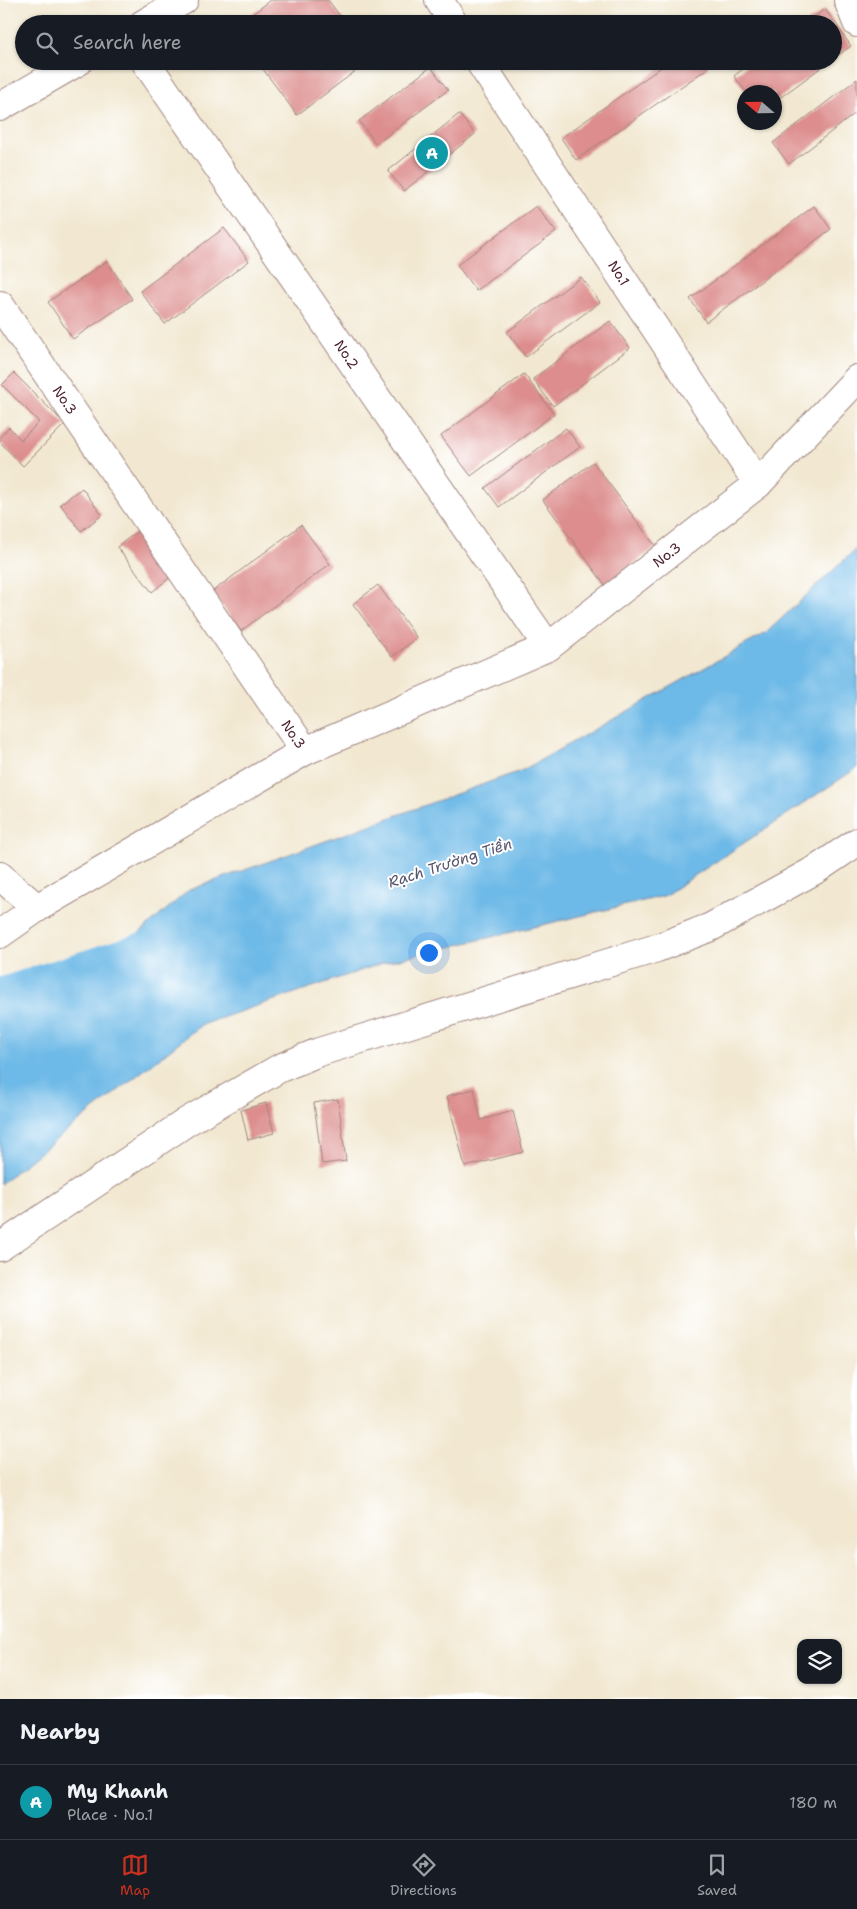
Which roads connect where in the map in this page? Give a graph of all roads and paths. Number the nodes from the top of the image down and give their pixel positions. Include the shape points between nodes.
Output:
1 (184, 0) edge
2 (439, 0) edge
3 (848, 0) edge
4 (158, 15) edge
5 (448, 15) edge
6 (857, 23) edge
7 (64, 70) edge
8 (151, 70) edge
9 (485, 70) edge
10 (0, 107) edge
11 (0, 304) edge
12 (857, 379) edge
13 (758, 484) junction
14 (548, 647) junction
15 (305, 751) junction
16 (857, 842) edge
17 (0, 876) edge
18 (37, 908) junction
19 (0, 934) edge
20 (0, 1247) edge

1 - 4 street
2 - 5 street
3 - 6 street
7 - 10 street
8 - 14 street, No.2
9 - 13 street, No.1
11 - 15 street, No.3
12 - 13 street, No.3
13 - 14 street, No.3
14 - 15 street, No.3
15 - 18 street
16 - 20 street via 817,869 711,927 657,948 312,1055 280,1068 172,1132
17 - 18 street
18 - 19 street

